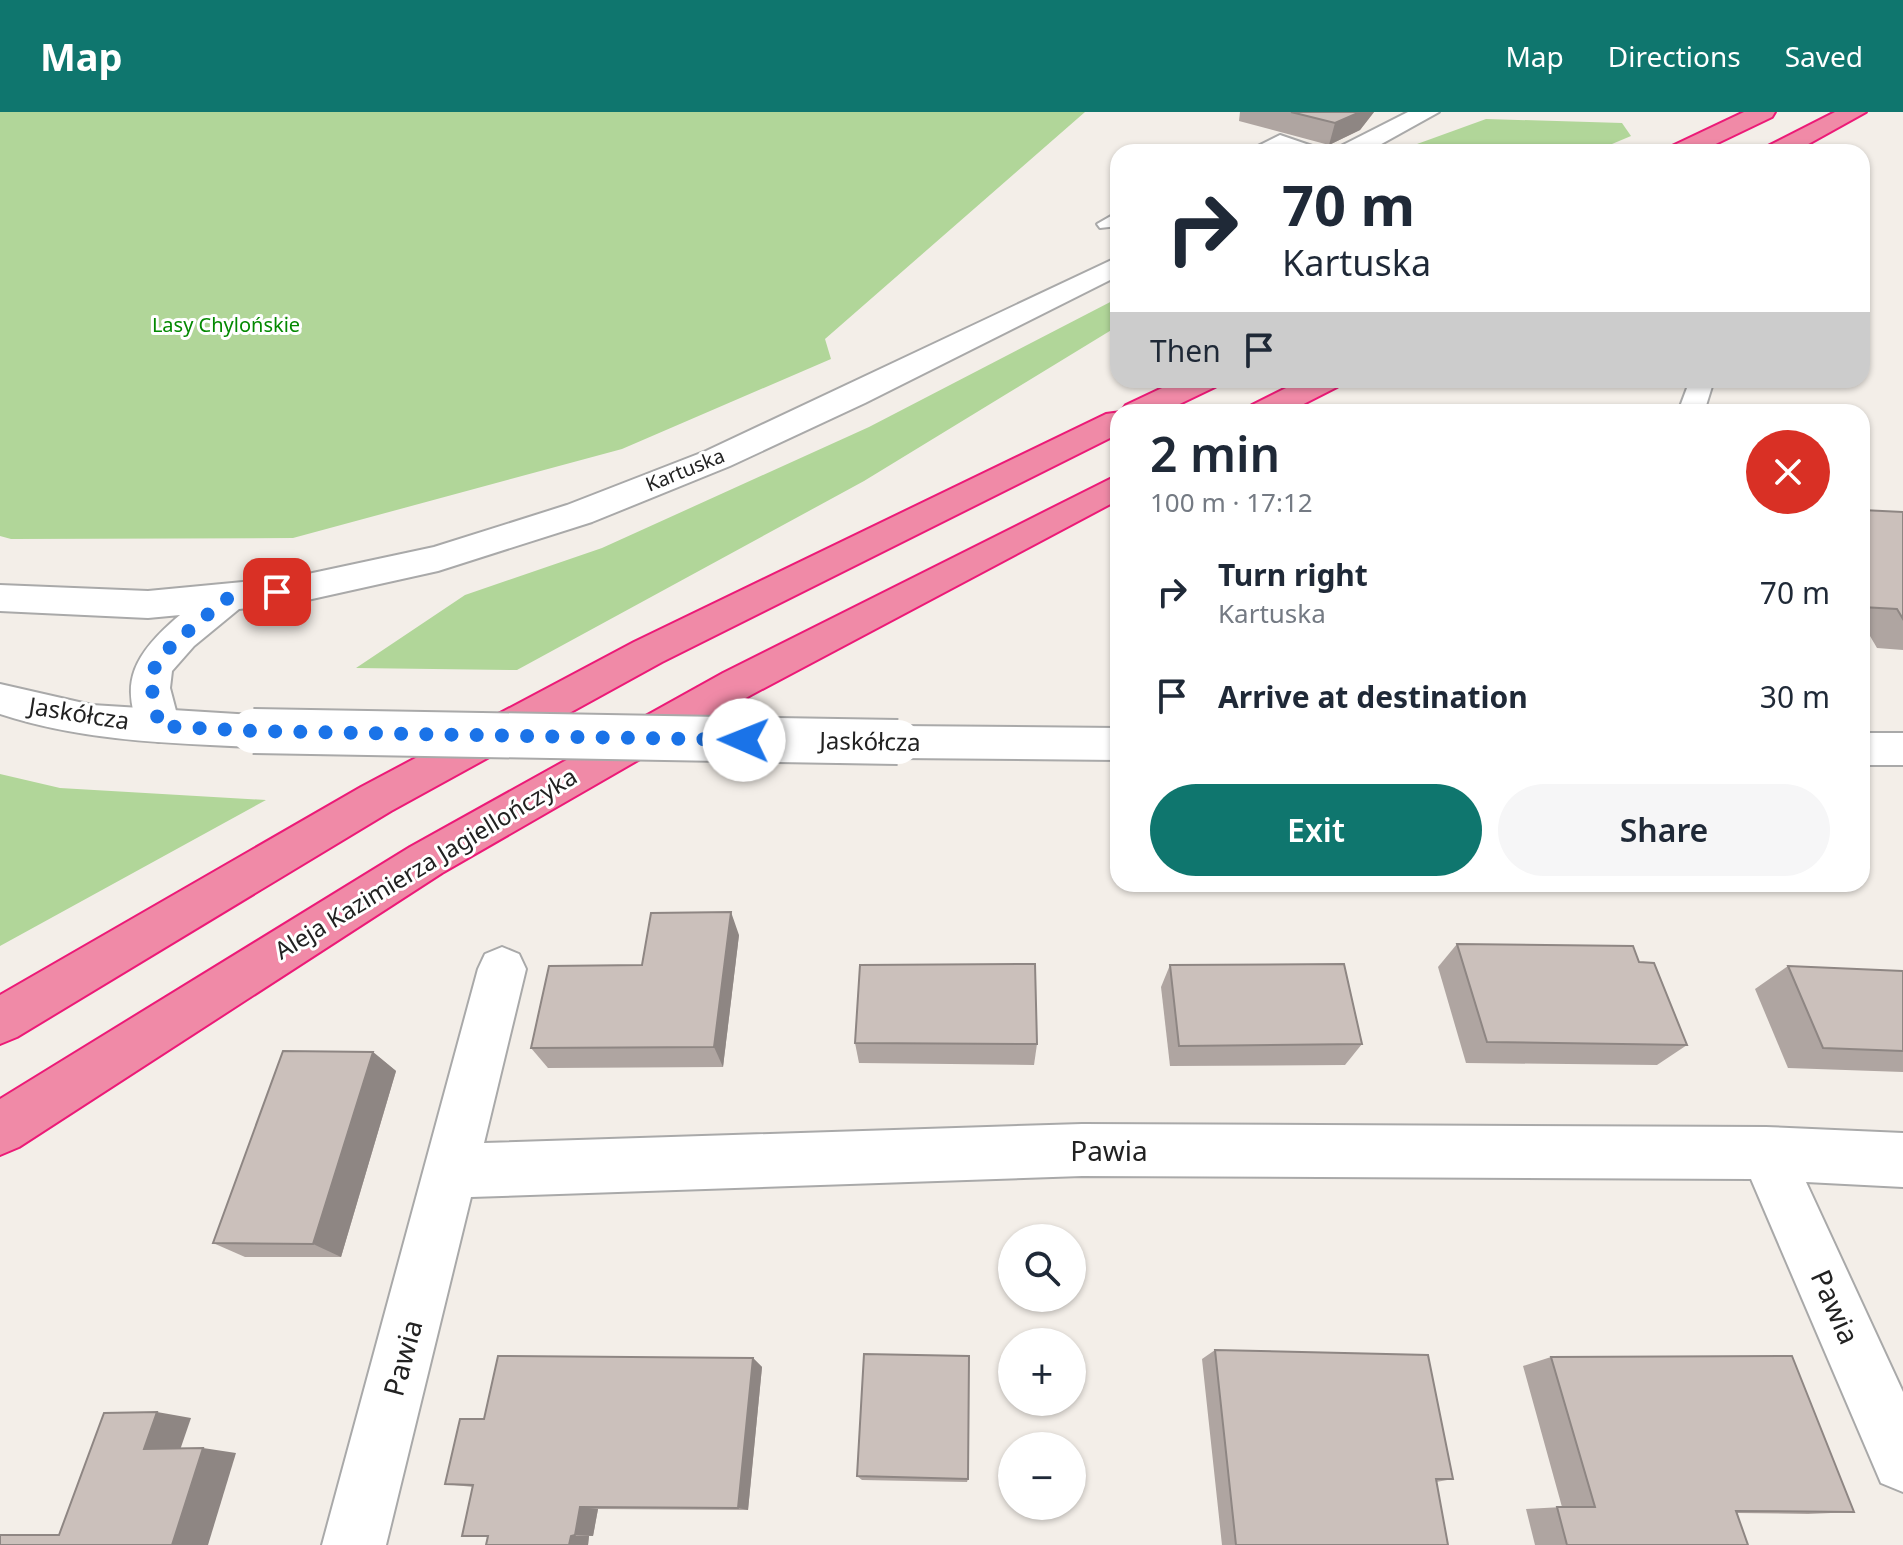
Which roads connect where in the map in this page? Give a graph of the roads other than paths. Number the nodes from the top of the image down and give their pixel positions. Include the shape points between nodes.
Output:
1 (1427, 112) edge
2 (1763, 112) edge
3 (1854, 112) edge
4 (1364, 144) edge
5 (1696, 144) edge
6 (1791, 144) edge
7 (1110, 269) edge
8 (1187, 388) edge
9 (1310, 388) edge
10 (1154, 404) edge
11 (1279, 404) edge
12 (1110, 425) edge
13 (1110, 490) edge
14 (0, 598) edge
15 (226, 599) junction
16 (0, 699) edge
17 (159, 726) junction
18 (1110, 744) edge
19 (1870, 749) edge
20 (1903, 749) edge
21 (502, 969) dead end
22 (0, 1021) edge
23 (0, 1129) edge
24 (1766, 1153) junction
25 (1903, 1160) edge
26 (451, 1171) junction
27 (1903, 1461) edge
28 (354, 1545) edge

1 - 4 street
2 - 5 highway
3 - 6 highway
7 - 15 street, Kartuska via 849,399 522,533 373,576
8 - 10 highway
9 - 11 highway
12 - 22 highway via 648,652 363,807
13 - 23 highway, Aleja Kazimierza Jagiellończyka via 737,684 439,852
14 - 15 street, Kartuska via 80,605
15 - 17 street via 157,662 150,679
16 - 17 street, Jaskółcza via 68,715
17 - 18 street, Jaskółcza, bridge
19 - 20 street
21 - 26 street, Pawia
24 - 25 street, Pawia
24 - 26 street, Pawia via 1082,1150
24 - 27 street, Pawia
26 - 28 street, Pawia

